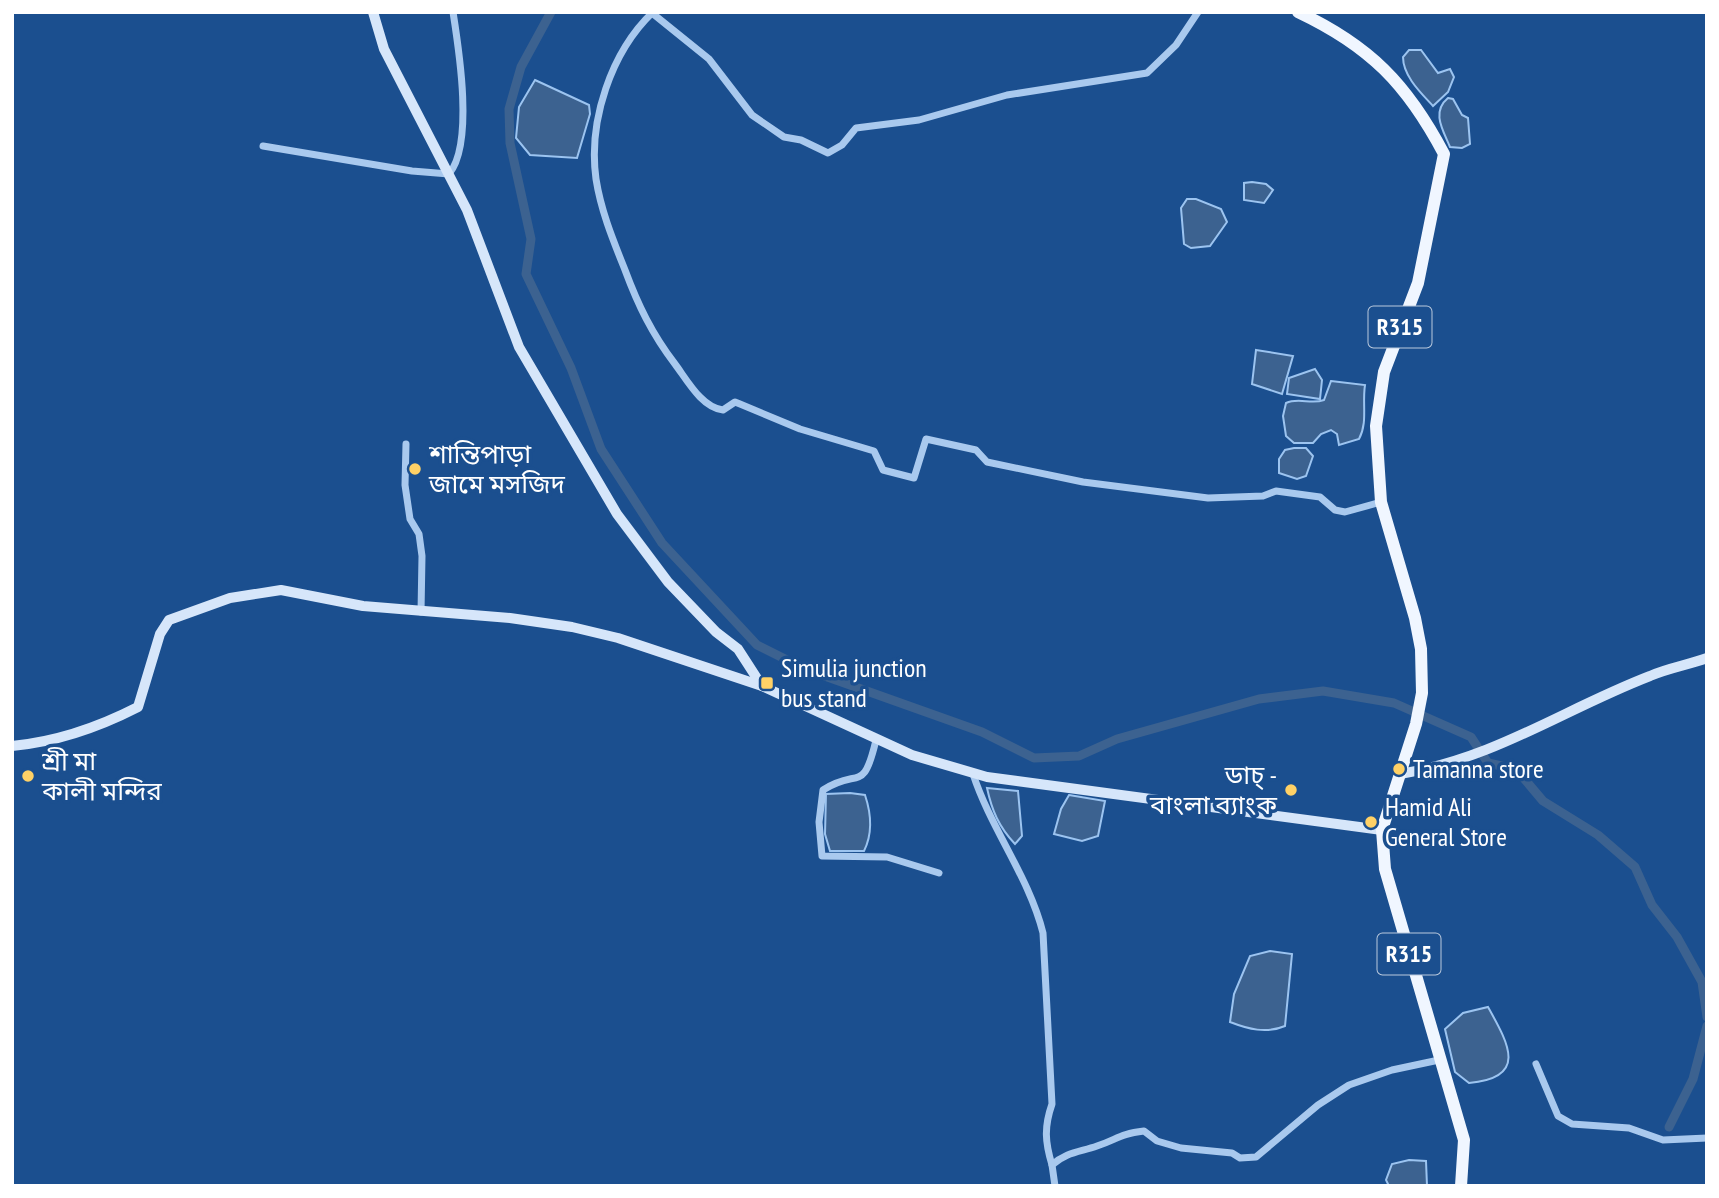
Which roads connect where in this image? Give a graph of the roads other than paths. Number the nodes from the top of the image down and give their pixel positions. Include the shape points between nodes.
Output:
1 (373, 12) edge
2 (453, 12) edge
3 (1198, 12) edge
4 (1298, 12) edge
5 (652, 13) edge
6 (263, 146) dead end
7 (449, 174) junction
8 (407, 444) dead end
9 (1381, 502) junction
10 (421, 613) junction
11 (1707, 658) edge
12 (762, 686) junction
13 (876, 740) junction
14 (12, 746) edge
15 (973, 774) junction
16 (1400, 774) junction
17 (1382, 830) junction
18 (939, 873) dead end
19 (1439, 1060) junction
20 (1536, 1064) dead end
21 (1707, 1138) edge
22 (1052, 1165) junction
23 (1055, 1186) edge
24 (1461, 1186) edge

1 - 7 street via 384,49
2 - 7 street via 463,90 454,168
3 - 5 street via 1176,45 1147,73 1007,95 919,120 856,128 828,153 785,137 752,115 709,59
4 - 9 main road, R315 via 1339,32 1370,55 1409,95 1444,154 1418,283 1384,372 1376,426
5 - 9 street via 612,70 597,135 596,177 605,220 642,314 655,339 709,406 723,410 735,402 792,426 874,451 883,470 914,478 926,439 976,450 986,462 1083,482 1208,498 1263,496 1276,491 1320,497 1345,512
6 - 7 street
7 - 12 street via 519,347 617,514 668,582 738,649
8 - 10 street via 405,485 422,556
9 - 16 main road, R315 via 1421,649 1422,693
10 - 12 street via 572,627
10 - 14 street via 281,590 230,598 169,620 160,634 138,707 109,722
11 - 16 street via 1650,675 1493,750 1451,765
12 - 13 street
13 - 15 street
13 - 18 street via 870,768 857,780 837,781 823,790 819,822 822,856 887,857
15 - 17 street
15 - 22 street via 1039,914 1043,933 1052,1104 1045,1141
16 - 17 main road, R315
17 - 19 main road, R315 via 1385,869
19 - 22 street via 1349,1085 1256,1157 1181,1147 1144,1131 1119,1133 1100,1145 1063,1155
19 - 24 main road, R315 via 1464,1140
20 - 21 street via 1558,1116 1572,1124 1629,1128 1663,1140
22 - 23 street

